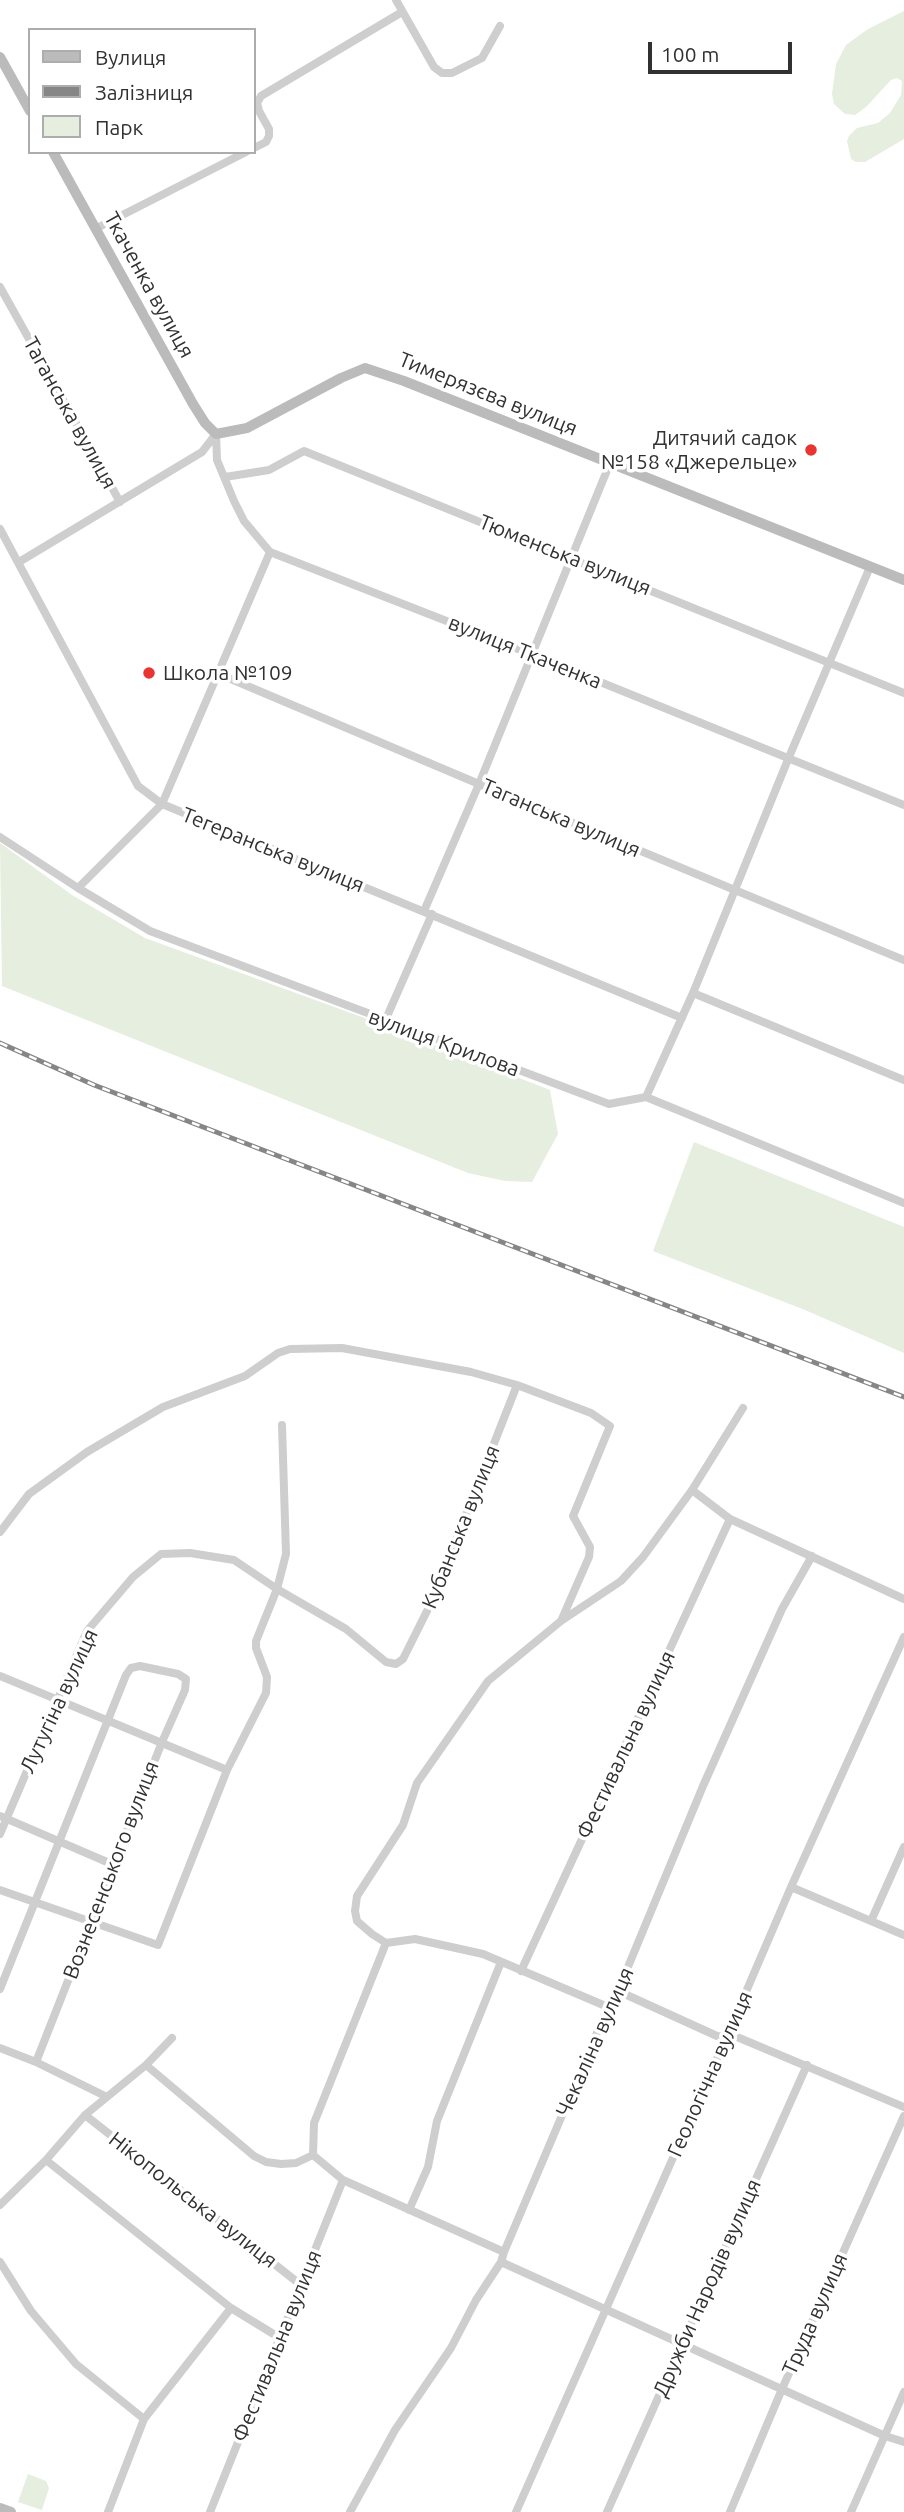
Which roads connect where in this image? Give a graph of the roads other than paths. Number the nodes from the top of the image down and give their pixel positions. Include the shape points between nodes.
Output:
1 (396, 0) edge
2 (402, 12) junction
3 (500, 26) dead end
4 (0, 57) edge
5 (28, 107) edge
6 (256, 147) edge
7 (54, 154) edge
8 (242, 154) edge
9 (95, 229) junction
10 (0, 287) edge
11 (216, 434) junction
12 (610, 463) junction
13 (225, 477) junction
14 (120, 502) junction
15 (0, 529) edge
16 (271, 552) junction
17 (571, 557) junction
18 (19, 562) junction
19 (870, 567) junction
20 (904, 580) edge
21 (531, 654) junction
22 (829, 661) junction
23 (219, 674) junction
24 (904, 692) edge
25 (789, 757) junction
26 (479, 784) junction
27 (162, 804) junction
28 (904, 805) edge
29 (0, 837) edge
30 (78, 888) junction
31 (734, 891) junction
32 (428, 913) junction
33 (904, 960) edge
34 (693, 993) junction
35 (682, 1018) junction
36 (386, 1021) junction
37 (904, 1080) edge
38 (646, 1097) junction
39 (904, 1203) edge
40 (517, 1385) junction
41 (743, 1408) dead end
42 (282, 1424) dead end
43 (692, 1490) junction
44 (730, 1519) junction
45 (0, 1532) edge
46 (812, 1556) junction
47 (277, 1589) junction
48 (904, 1599) edge
49 (561, 1622) junction
50 (904, 1637) edge
51 (396, 1664) joint
52 (0, 1676) edge
53 (57, 1698) junction
54 (107, 1719) junction
55 (162, 1742) junction
56 (227, 1770) junction
57 (3, 1818) edge
58 (0, 1834) edge
59 (60, 1842) junction
60 (904, 1847) edge
61 (114, 1865) junction
62 (791, 1888) junction
63 (0, 1890) edge
64 (36, 1902) junction
65 (92, 1921) junction
66 (871, 1921) junction
67 (904, 1935) edge
68 (386, 1942) junction
69 (501, 1962) junction
70 (521, 1971) junction
71 (0, 1989) edge
72 (618, 1991) junction
73 (608, 2007) junction
74 (727, 2036) junction
75 (172, 2038) dead end
76 (0, 2048) edge
77 (36, 2062) junction
78 (146, 2065) junction
79 (807, 2065) junction
80 (105, 2096) junction
81 (904, 2107) edge
82 (85, 2115) junction
83 (904, 2116) edge
84 (313, 2155) junction
85 (46, 2160) junction
86 (343, 2180) junction
87 (0, 2205) edge
88 (409, 2210) junction
89 (504, 2252) junction
90 (0, 2262) edge
91 (501, 2262) junction
92 (301, 2285) junction
93 (231, 2308) junction
94 (605, 2309) junction
95 (280, 2338) junction
96 (681, 2344) junction
97 (782, 2389) junction
98 (904, 2392) edge
99 (144, 2419) junction
100 (885, 2435) junction
101 (904, 2442) edge
102 (0, 2508) edge
103 (11, 2512) edge
104 (108, 2512) edge
105 (210, 2512) edge
106 (350, 2512) edge
107 (516, 2512) edge
108 (607, 2512) edge
109 (730, 2512) edge
110 (851, 2512) edge

1 - 2 street
2 - 3 street via 442,73 452,73 482,58
2 - 6 street via 261,96 257,103 270,136
4 - 5 street
7 - 9 street, Ткаченка вулиця
8 - 9 street
9 - 11 street, Ткаченка вулиця via 193,404
10 - 14 street, Таганська вулиця
11 - 12 street, Тимерязєва вулиця via 247,428 365,368
11 - 13 street, вулиця Ткаченка via 217,460
11 - 14 street via 202,452
12 - 17 street
12 - 19 street, Тимерязєва вулиця
13 - 16 street, вулиця Ткаченка via 244,521
13 - 17 street, Тюменська вулиця via 269,470 304,451
14 - 18 street
15 - 18 street, Тегеранська вулиця
16 - 21 street, вулиця Ткаченка
16 - 23 street
17 - 21 street
17 - 22 street, Тюменська вулиця
18 - 27 street, Тегеранська вулиця via 138,786
19 - 20 street, Тимерязєва вулиця
19 - 22 street
21 - 25 street, вулиця Ткаченка
21 - 26 street
22 - 24 street, Тюменська вулиця
22 - 25 street
23 - 26 street, Таганська вулиця
23 - 27 street
25 - 28 street, вулиця Ткаченка
25 - 31 street
26 - 31 street, Таганська вулиця
26 - 32 street
27 - 30 street
27 - 32 street, Тегеранська вулиця
29 - 30 street, вулиця Крилова
30 - 36 street, вулиця Крилова via 150,932
31 - 33 street, Таганська вулиця
31 - 34 street
32 - 35 street, Тегеранська вулиця
32 - 36 street
34 - 35 street
34 - 37 street
35 - 38 street
36 - 38 street, вулиця Крилова via 609,1104
38 - 39 street
40 - 45 street via 342,1348 290,1349 245,1376 163,1407 87,1452 29,1494
40 - 49 street via 591,1413 610,1426 573,1516 590,1547 589,1558
40 - 51 street, Кубанська вулиця via 432,1601 403,1659
41 - 43 street
42 - 47 street via 286,1554
43 - 44 street
43 - 49 street via 621,1581
44 - 46 street
44 - 70 street, Фестивальна вулиця
46 - 48 street
46 - 72 street, Чекаліна вулиця via 782,1609 720,1748
47 - 51 street, Лутугіна вулиця via 346,1629 386,1662
47 - 53 street, Лутугіна вулиця via 234,1560 161,1554 133,1577 86,1631
47 - 56 street via 256,1641 267,1677 265,1693
49 - 68 street via 488,1681 417,1783 403,1825 357,1896 357,1921
50 - 62 street, Геологічна вулиця
52 - 53 street
53 - 54 street
53 - 57 street, Лутугіна вулиця
54 - 55 street
54 - 55 street, Вознесенського вулиця via 131,1668 178,1674 186,1679 185,1690
54 - 59 street
55 - 56 street
55 - 61 street, Вознесенського вулиця
56 - 65 street via 158,1945
57 - 58 street, Лутугіна вулиця
57 - 59 street
59 - 61 street
59 - 64 street
60 - 66 street
61 - 65 street, Вознесенського вулиця
62 - 66 street
62 - 74 street, Геологічна вулиця
63 - 64 street
64 - 65 street
64 - 71 street
65 - 77 street, Вознесенського вулиця
66 - 67 street
68 - 69 street via 415,1939
68 - 84 street via 314,2123
69 - 70 street
69 - 88 street via 437,2121 428,2167
70 - 73 street
72 - 73 street, Чекаліна вулиця
72 - 74 street via 717,2036
73 - 89 street, Чекаліна вулиця
74 - 79 street
74 - 94 street, Геологічна вулиця
75 - 78 street
76 - 77 street
77 - 80 street
78 - 80 street
78 - 84 street via 254,2156 281,2164
79 - 81 street
79 - 96 street, Дружби Народів вулиця
80 - 82 street
82 - 85 street
82 - 92 street, Нікопольська вулиця
83 - 97 street, Труда вулиця
84 - 86 street
85 - 87 street
85 - 93 street
86 - 88 street
86 - 92 street, Фестивальна вулиця
88 - 89 street
89 - 91 street, Чекаліна вулиця
90 - 99 street via 31,2311 76,2364
91 - 94 street
91 - 106 street, Чекаліна вулиця via 451,2348 395,2430
92 - 95 street, Фестивальна вулиця
93 - 95 street
93 - 99 street
94 - 96 street
94 - 107 street, Геологічна вулиця
95 - 105 street, Фестивальна вулиця
96 - 97 street
96 - 108 street, Дружби Народів вулиця
97 - 100 street
97 - 109 street, Труда вулиця
98 - 100 street
99 - 104 street
100 - 101 street
100 - 110 street
102 - 103 street

